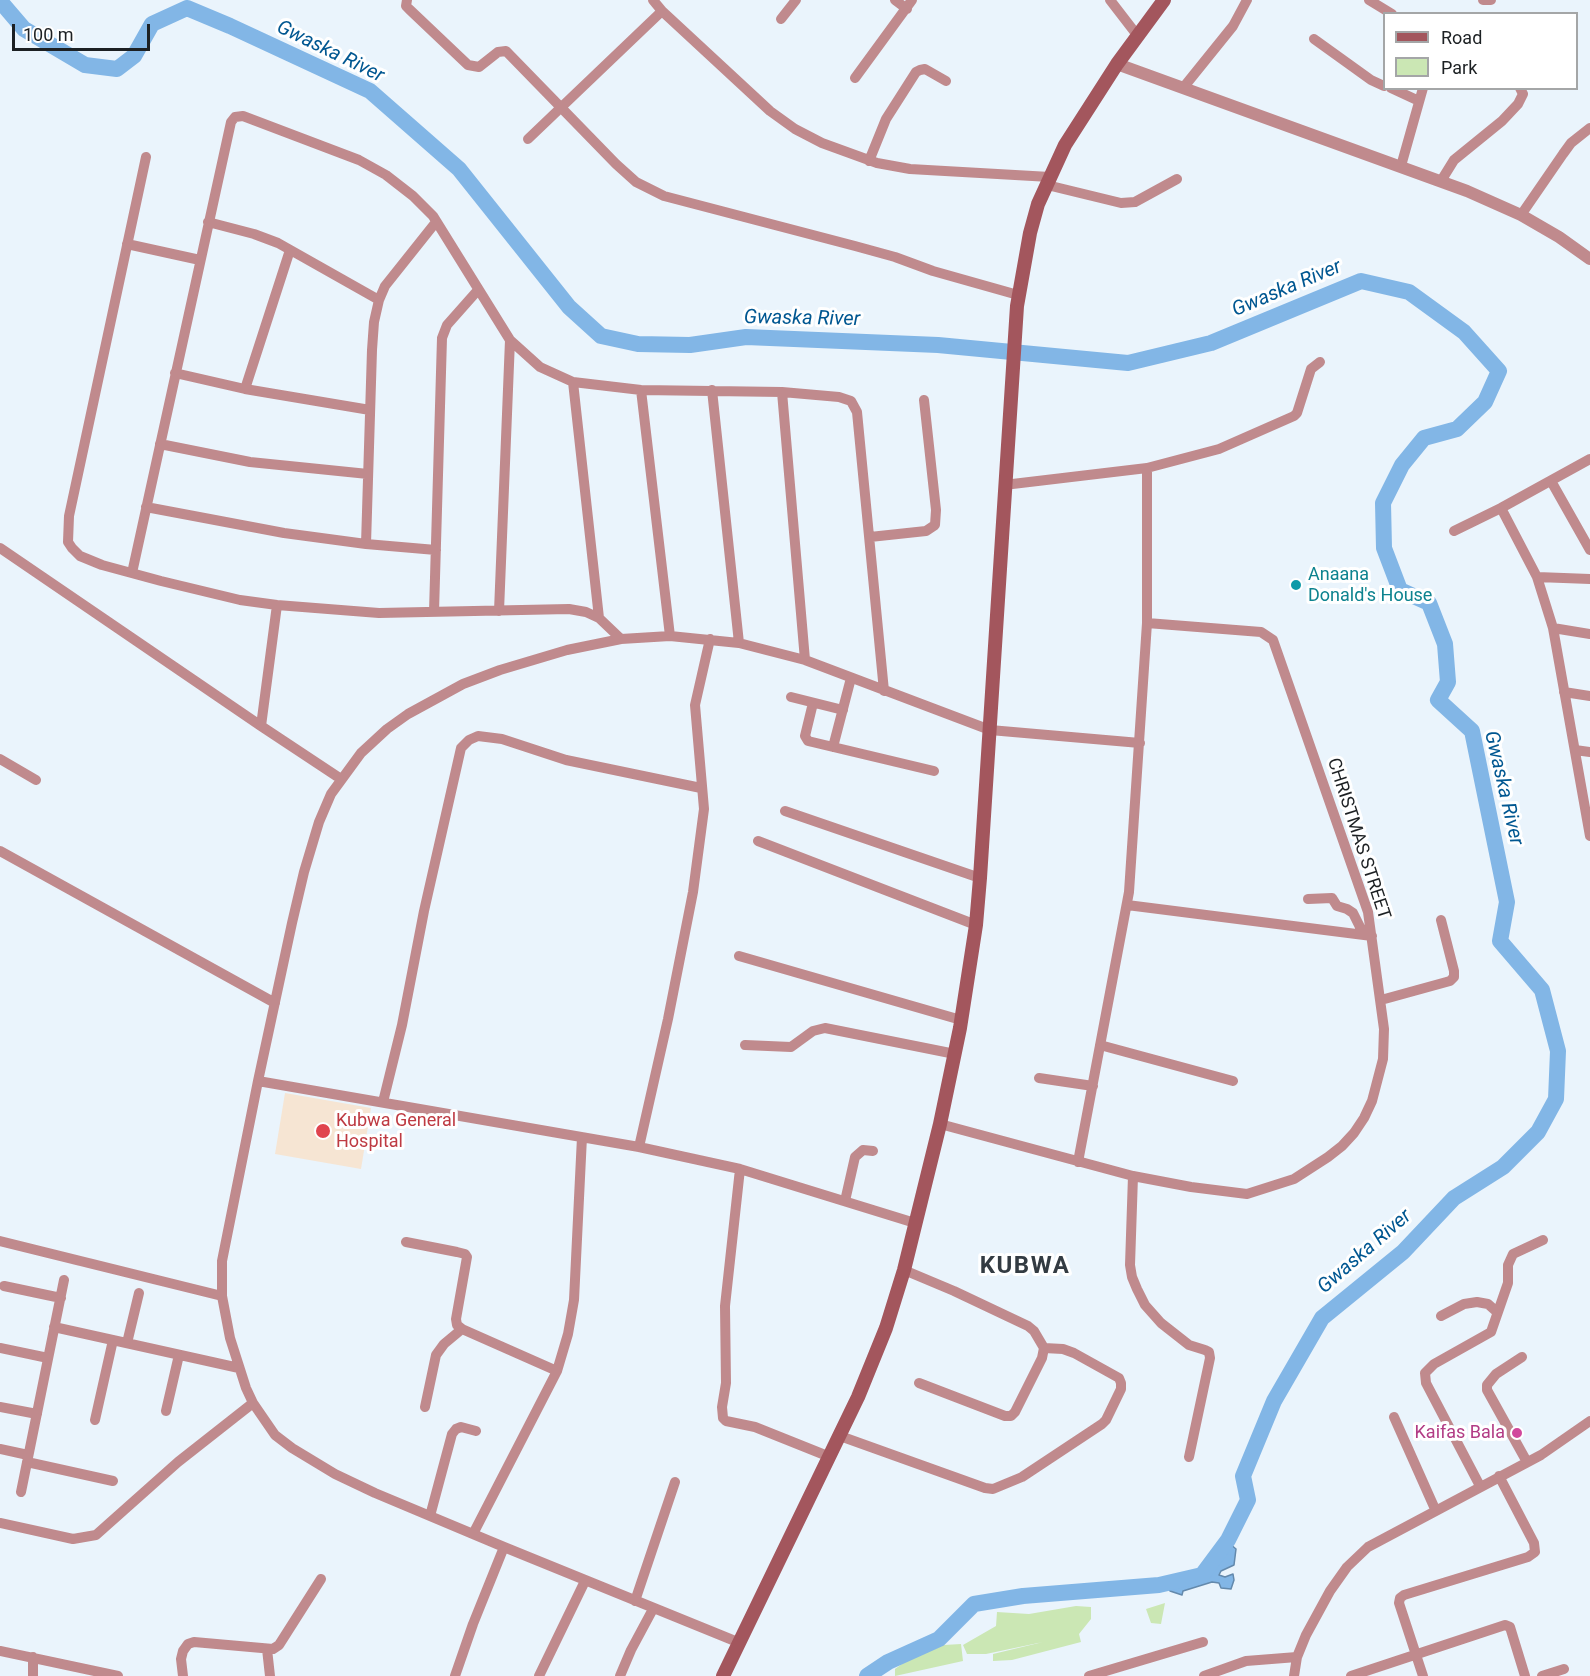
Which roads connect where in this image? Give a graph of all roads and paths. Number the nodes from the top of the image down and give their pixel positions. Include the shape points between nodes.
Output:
1 (407, 0) edge
2 (653, 0) edge
3 (796, 0) edge
4 (895, 0) edge
5 (1110, 0) edge
6 (1164, 0) edge
7 (1247, 0) edge
8 (1369, 0) edge
9 (1483, 0) edge
10 (1491, 0) edge
11 (1383, 3) edge
12 (910, 4) edge
13 (662, 11) junction
14 (781, 20) dead end
15 (1137, 35) junction
16 (1314, 39) dead end
17 (1116, 64) junction
18 (855, 78) dead end
19 (946, 81) dead end
20 (1383, 86) edge
21 (1183, 88) junction
22 (1395, 90) edge
23 (1422, 90) edge
24 (1521, 90) edge
25 (1419, 101) junction
26 (562, 108) junction
27 (1590, 128) edge
28 (528, 139) dead end
29 (146, 157) dead end
30 (869, 161) junction
31 (1401, 166) junction
32 (1177, 179) dead end
33 (1048, 181) junction
34 (1441, 181) junction
35 (1521, 215) junction
36 (208, 222) junction
37 (436, 222) junction
38 (127, 244) junction
39 (290, 250) junction
40 (1590, 259) edge
41 (200, 260) junction
42 (478, 290) junction
43 (1018, 295) junction
44 (379, 300) junction
45 (510, 340) junction
46 (1320, 362) dead end
47 (175, 373) junction
48 (573, 382) junction
49 (245, 389) junction
50 (641, 390) junction
51 (712, 390) junction
52 (782, 392) junction
53 (924, 400) dead end
54 (370, 410) junction
55 (160, 444) junction
56 (1590, 459) edge
57 (1147, 468) junction
58 (368, 474) junction
59 (1551, 481) junction
60 (1004, 486) junction
61 (146, 507) junction
62 (1501, 508) junction
63 (1454, 531) dead end
64 (870, 537) junction
65 (366, 544) junction
66 (0, 548) edge
67 (436, 550) junction
68 (1590, 550) edge
69 (132, 573) junction
70 (1537, 577) junction
71 (1590, 579) edge
72 (277, 605) junction
73 (499, 611) junction
74 (434, 612) junction
75 (600, 618) junction
76 (1147, 623) junction
77 (1553, 628) junction
78 (1590, 634) edge
79 (670, 636) junction
80 (621, 639) junction
81 (710, 639) junction
82 (739, 643) junction
83 (805, 660) junction
84 (851, 678) junction
85 (884, 691) junction
86 (1564, 693) junction
87 (1590, 696) edge
88 (791, 697) dead end
89 (813, 703) junction
90 (843, 710) junction
91 (261, 726) junction
92 (990, 730) junction
93 (1140, 743) junction
94 (833, 747) junction
95 (1575, 750) junction
96 (1590, 752) edge
97 (0, 759) edge
98 (934, 771) dead end
99 (341, 779) junction
100 (36, 780) dead end
101 (701, 788) junction
102 (785, 811) dead end
103 (1588, 811) edge
104 (1590, 836) edge
105 (758, 841) dead end
106 (0, 850) edge
107 (981, 878) junction
108 (1308, 899) dead end
109 (1126, 905) junction
110 (1441, 920) dead end
111 (976, 925) junction
112 (1368, 935) junction
113 (739, 956) dead end
114 (1381, 1000) junction
115 (275, 1003) junction
116 (961, 1020) junction
117 (745, 1045) dead end
118 (1100, 1045) junction
119 (955, 1054) junction
120 (1039, 1078) dead end
121 (258, 1081) junction
122 (1233, 1081) dead end
123 (1093, 1086) junction
124 (383, 1102) junction
125 (940, 1124) junction
126 (582, 1137) junction
127 (639, 1147) junction
128 (873, 1151) dead end
129 (1078, 1162) junction
130 (740, 1169) junction
131 (1133, 1176) junction
132 (845, 1201) junction
133 (915, 1223) junction
134 (1543, 1240) dead end
135 (0, 1241) edge
136 (406, 1242) dead end
137 (904, 1270) junction
138 (64, 1280) dead end
139 (3, 1286) dead end
140 (139, 1293) dead end
141 (222, 1296) junction
142 (61, 1298) junction
143 (1497, 1312) junction
144 (1441, 1316) dead end
145 (54, 1327) junction
146 (462, 1329) junction
147 (113, 1340) junction
148 (127, 1343) junction
149 (0, 1348) edge
150 (1044, 1348) junction
151 (179, 1355) junction
152 (1522, 1357) dead end
153 (48, 1358) junction
154 (239, 1368) junction
155 (557, 1371) junction
156 (919, 1383) dead end
157 (253, 1403) junction
158 (0, 1407) edge
159 (425, 1407) dead end
160 (166, 1412) dead end
161 (37, 1414) junction
162 (1394, 1417) dead end
163 (95, 1420) dead end
164 (1590, 1421) edge
165 (476, 1431) dead end
166 (840, 1436) junction
167 (0, 1449) edge
168 (830, 1457) junction
169 (1189, 1457) dead end
170 (28, 1458) junction
171 (1527, 1462) junction
172 (1500, 1476) junction
173 (113, 1480) dead end
174 (675, 1482) dead end
175 (1480, 1486) junction
176 (21, 1492) dead end
177 (1435, 1509) junction
178 (430, 1516) junction
179 (0, 1523) edge
180 (473, 1534) junction
181 (504, 1547) junction
182 (321, 1579) dead end
183 (585, 1581) junction
184 (635, 1600) junction
185 (653, 1609) junction
186 (1203, 1642) dead end
187 (740, 1643) junction
188 (267, 1649) junction
189 (0, 1651) edge
190 (1416, 1655) junction
191 (33, 1657) junction
192 (1297, 1657) junction
193 (1564, 1669) dead end
194 (33, 1676) edge
195 (118, 1676) edge
196 (183, 1676) edge
197 (270, 1676) edge
198 (455, 1676) edge
199 (539, 1676) edge
200 (620, 1676) edge
201 (723, 1676) edge
202 (1089, 1676) edge
203 (1204, 1676) edge
204 (1294, 1676) edge
205 (1351, 1676) edge
206 (1423, 1676) edge
207 (1525, 1676) edge
208 (1542, 1676) edge

1 - 26 street via 406,6 468,65 479,67 498,52 506,51
2 - 13 street
3 - 14 street
4 - 12 street
5 - 15 street
6 - 15 main road
7 - 21 street via 1233,26
8 - 11 street
9 - 10 street
12 - 18 street
13 - 26 street
13 - 30 street via 770,111 795,129
15 - 17 main road
16 - 20 street
17 - 21 street
17 - 33 main road via 1065,145
19 - 30 street via 925,69 916,72 886,119
21 - 31 street
22 - 25 street
23 - 25 street
24 - 34 street via 1518,104 1454,160
25 - 31 street
26 - 28 street
26 - 43 street via 636,182 664,196 895,257
27 - 35 street via 1571,143
29 - 38 street
30 - 33 street via 924,171
31 - 34 street
32 - 33 street via 1135,202 1121,203
33 - 43 main road via 1030,233
34 - 35 street
35 - 40 street
36 - 37 street via 231,122 243,116 359,160 413,196
36 - 39 street via 254,234
36 - 41 street
37 - 42 street
37 - 44 street via 385,286
38 - 41 street
38 - 69 street via 67,532 68,542 80,556
39 - 44 street
39 - 49 street
41 - 47 street
42 - 45 street
42 - 67 street via 447,324 442,338
43 - 60 main road
44 - 54 street via 374,322
45 - 48 street via 540,367
45 - 73 street
46 - 57 street via 1311,369 1294,416 1219,449
47 - 49 street
47 - 55 street
48 - 50 street
48 - 75 street
49 - 54 street
50 - 51 street
50 - 79 street
51 - 52 street
51 - 82 street
52 - 64 street via 838,396 854,405
52 - 83 street
53 - 64 street via 935,525 926,531
54 - 58 street
55 - 58 street via 250,462
55 - 61 street
56 - 59 street
57 - 60 street
57 - 76 street
58 - 65 street
59 - 62 street
59 - 68 street
60 - 92 main road
61 - 65 street
61 - 69 street
62 - 63 street
62 - 70 street
64 - 85 street
65 - 67 street
66 - 91 street
67 - 74 street
69 - 72 street via 240,600
70 - 71 street
70 - 77 street
72 - 74 street via 380,613
72 - 91 street
73 - 74 street
73 - 75 street via 569,609
75 - 80 street
76 - 93 street
76 - 112 street, CHRISTMAS STREET via 1261,632 1273,640 1361,888
77 - 78 street
77 - 86 street
79 - 80 street
79 - 81 street
80 - 99 street via 567,650 463,684 387,729
81 - 82 street
81 - 101 street via 695,705
82 - 83 street
83 - 84 street
84 - 85 street
84 - 90 street
85 - 92 street
86 - 87 street
86 - 95 street
88 - 89 street
89 - 90 street
89 - 94 street via 805,736 808,741
90 - 94 street
91 - 99 street
92 - 93 street
92 - 107 main road
93 - 109 street
94 - 98 street
95 - 96 street
95 - 103 street
97 - 100 street
99 - 115 street via 327,803 304,872
101 - 124 street via 566,760 502,739 478,736 469,740 461,748
101 - 127 street via 704,809 693,892
102 - 107 street
103 - 104 street
105 - 111 street
106 - 115 street
107 - 111 main road
108 - 112 street via 1332,898 1337,906 1353,913
109 - 112 street
109 - 118 street
110 - 114 street via 1454,977
111 - 116 main road
112 - 114 street, CHRISTMAS STREET
113 - 116 street
114 - 131 street, CHRISTMAS STREET via 1383,1059 1372,1101 1365,1118 1328,1157 1294,1179 1247,1194
115 - 121 street
116 - 119 main road
117 - 119 street via 791,1047 813,1031 825,1028
118 - 122 street
118 - 123 street
119 - 125 main road
120 - 123 street
121 - 124 street
121 - 141 street via 223,1249
123 - 129 street
124 - 126 street
125 - 129 street, CHRISTMAS STREET
125 - 133 main road
126 - 127 street
126 - 155 street via 574,1300
127 - 130 street
128 - 132 street via 863,1150 855,1157
129 - 131 street, CHRISTMAS STREET
130 - 132 street
130 - 168 street via 724,1305 723,1418
131 - 169 street via 1130,1265 1137,1289 1161,1323 1189,1345 1209,1352
132 - 133 street
133 - 137 main road
134 - 143 street via 1514,1254
135 - 141 street
136 - 146 street via 467,1257 456,1319
137 - 150 street via 1028,1326
137 - 166 main road via 886,1328
138 - 142 street
139 - 142 street
140 - 148 street
141 - 154 street
142 - 145 street
143 - 144 street via 1488,1304 1477,1302
143 - 175 street via 1491,1332 1425,1373 1426,1383
145 - 147 street
145 - 153 street
146 - 155 street
146 - 159 street via 436,1355
147 - 148 street
147 - 163 street
148 - 151 street
149 - 153 street
150 - 156 street via 1016,1413 1011,1416
150 - 166 street via 1074,1353 1119,1378 1121,1389 1102,1424 1022,1477 993,1489 985,1488
151 - 154 street
151 - 160 street
152 - 171 street via 1496,1374 1487,1389
153 - 161 street
154 - 157 street
155 - 180 street
157 - 178 street via 269,1428 318,1465
157 - 179 street via 178,1462 96,1535 73,1539
158 - 161 street
161 - 170 street
162 - 177 street
164 - 171 street
165 - 178 street via 461,1427 452,1434
166 - 168 main road
167 - 170 street
168 - 187 main road
170 - 173 street
170 - 176 street
171 - 172 street
172 - 175 street
172 - 190 street via 1535,1552 1404,1594 1399,1603
174 - 184 street
175 - 177 street
177 - 192 street via 1368,1546 1347,1567 1316,1616
178 - 180 street
180 - 181 street
181 - 183 street
181 - 198 street
182 - 188 street via 279,1645
183 - 184 street
183 - 199 street
184 - 185 street
185 - 187 street
185 - 200 street
186 - 202 street
187 - 201 main road
188 - 196 street via 194,1642 183,1652
188 - 197 street
189 - 191 street
190 - 205 street
190 - 206 street
190 - 207 street via 1507,1625
191 - 194 street
191 - 195 street
192 - 203 street via 1246,1660
192 - 204 street
193 - 208 street

